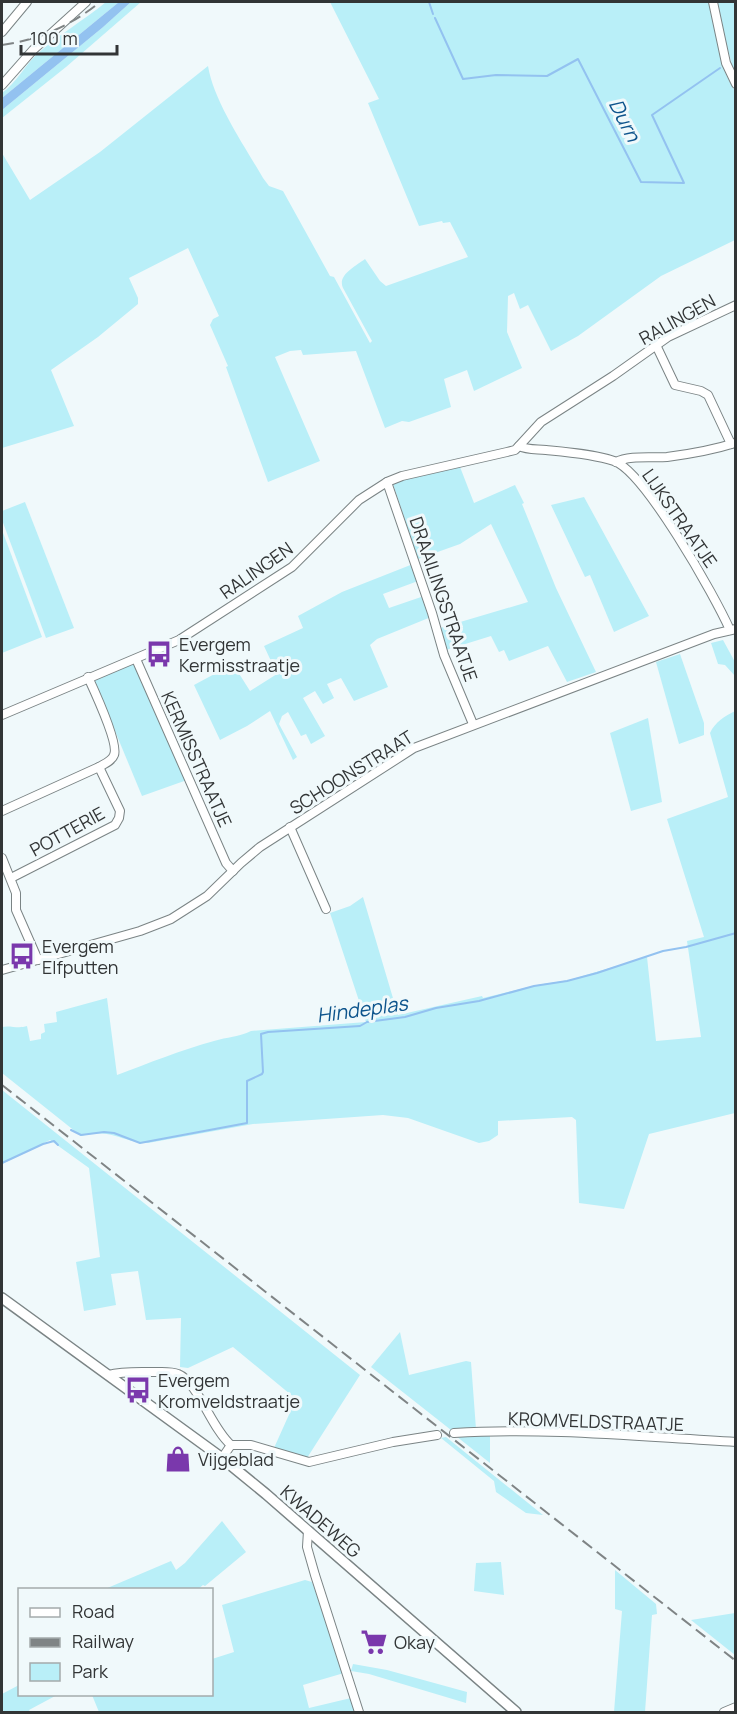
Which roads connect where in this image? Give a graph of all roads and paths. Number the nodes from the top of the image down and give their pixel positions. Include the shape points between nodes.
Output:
1 (27, 2) edge
2 (87, 2) edge
3 (713, 2) edge
4 (2, 32) edge
5 (735, 84) edge
6 (2, 85) edge
7 (735, 305) edge
8 (656, 345) junction
9 (733, 444) edge
10 (519, 446) junction
11 (616, 462) junction
12 (387, 482) junction
13 (733, 629) edge
14 (136, 658) junction
15 (88, 677) junction
16 (2, 715) edge
17 (473, 724) junction
18 (99, 767) junction
19 (2, 811) edge
20 (290, 827) junction
21 (2, 858) edge
22 (233, 871) junction
23 (10, 878) junction
24 (326, 909) dead end
25 (39, 960) junction
26 (2, 970) edge
27 (2, 1298) edge
28 (108, 1375) junction
29 (454, 1433) dead end
30 (437, 1435) dead end
31 (735, 1442) edge
32 (231, 1445) junction
33 (222, 1458) junction
34 (308, 1531) junction
35 (735, 1707) edge
36 (359, 1713) edge
37 (516, 1713) edge
38 (724, 1713) edge

1 - 4 street
2 - 6 street via 33,50
3 - 5 street via 726,63
7 - 8 street, RALINGEN
8 - 9 street via 675,385 708,394
8 - 10 street, RALINGEN via 542,422
9 - 11 street
10 - 11 street, RALINGEN
10 - 12 street, RALINGEN
11 - 13 street, LIJKSTRAATJE via 637,481 680,541
12 - 14 street, RALINGEN via 359,500 292,567 179,640
12 - 17 street, DRAAILINGSTRAATJE via 444,655
13 - 17 street, SCHOONSTRAAT
14 - 15 street, RALINGEN
14 - 22 street, KERMISSTRAATJE via 226,863
15 - 16 street, RALINGEN
15 - 18 street via 115,749 111,760
17 - 20 street, SCHOONSTRAAT via 400,756
18 - 19 street
18 - 23 street, POTTERIE via 120,811 115,825
20 - 22 street, SCHOONSTRAAT
20 - 24 street
21 - 23 street
22 - 25 street, SCHOONSTRAAT via 207,896 171,919
23 - 25 street via 16,893 16,910
25 - 26 street, SCHOONSTRAAT
27 - 28 main road, KWADEWEG
28 - 32 street via 175,1372 184,1377
28 - 33 main road, KWADEWEG
29 - 31 street, KROMVELDSTRAATJE via 507,1431
30 - 32 street via 309,1462 251,1445
32 - 33 street
33 - 34 main road, KWADEWEG
34 - 36 street via 307,1546 315,1575
34 - 37 main road, KWADEWEG
35 - 38 street

